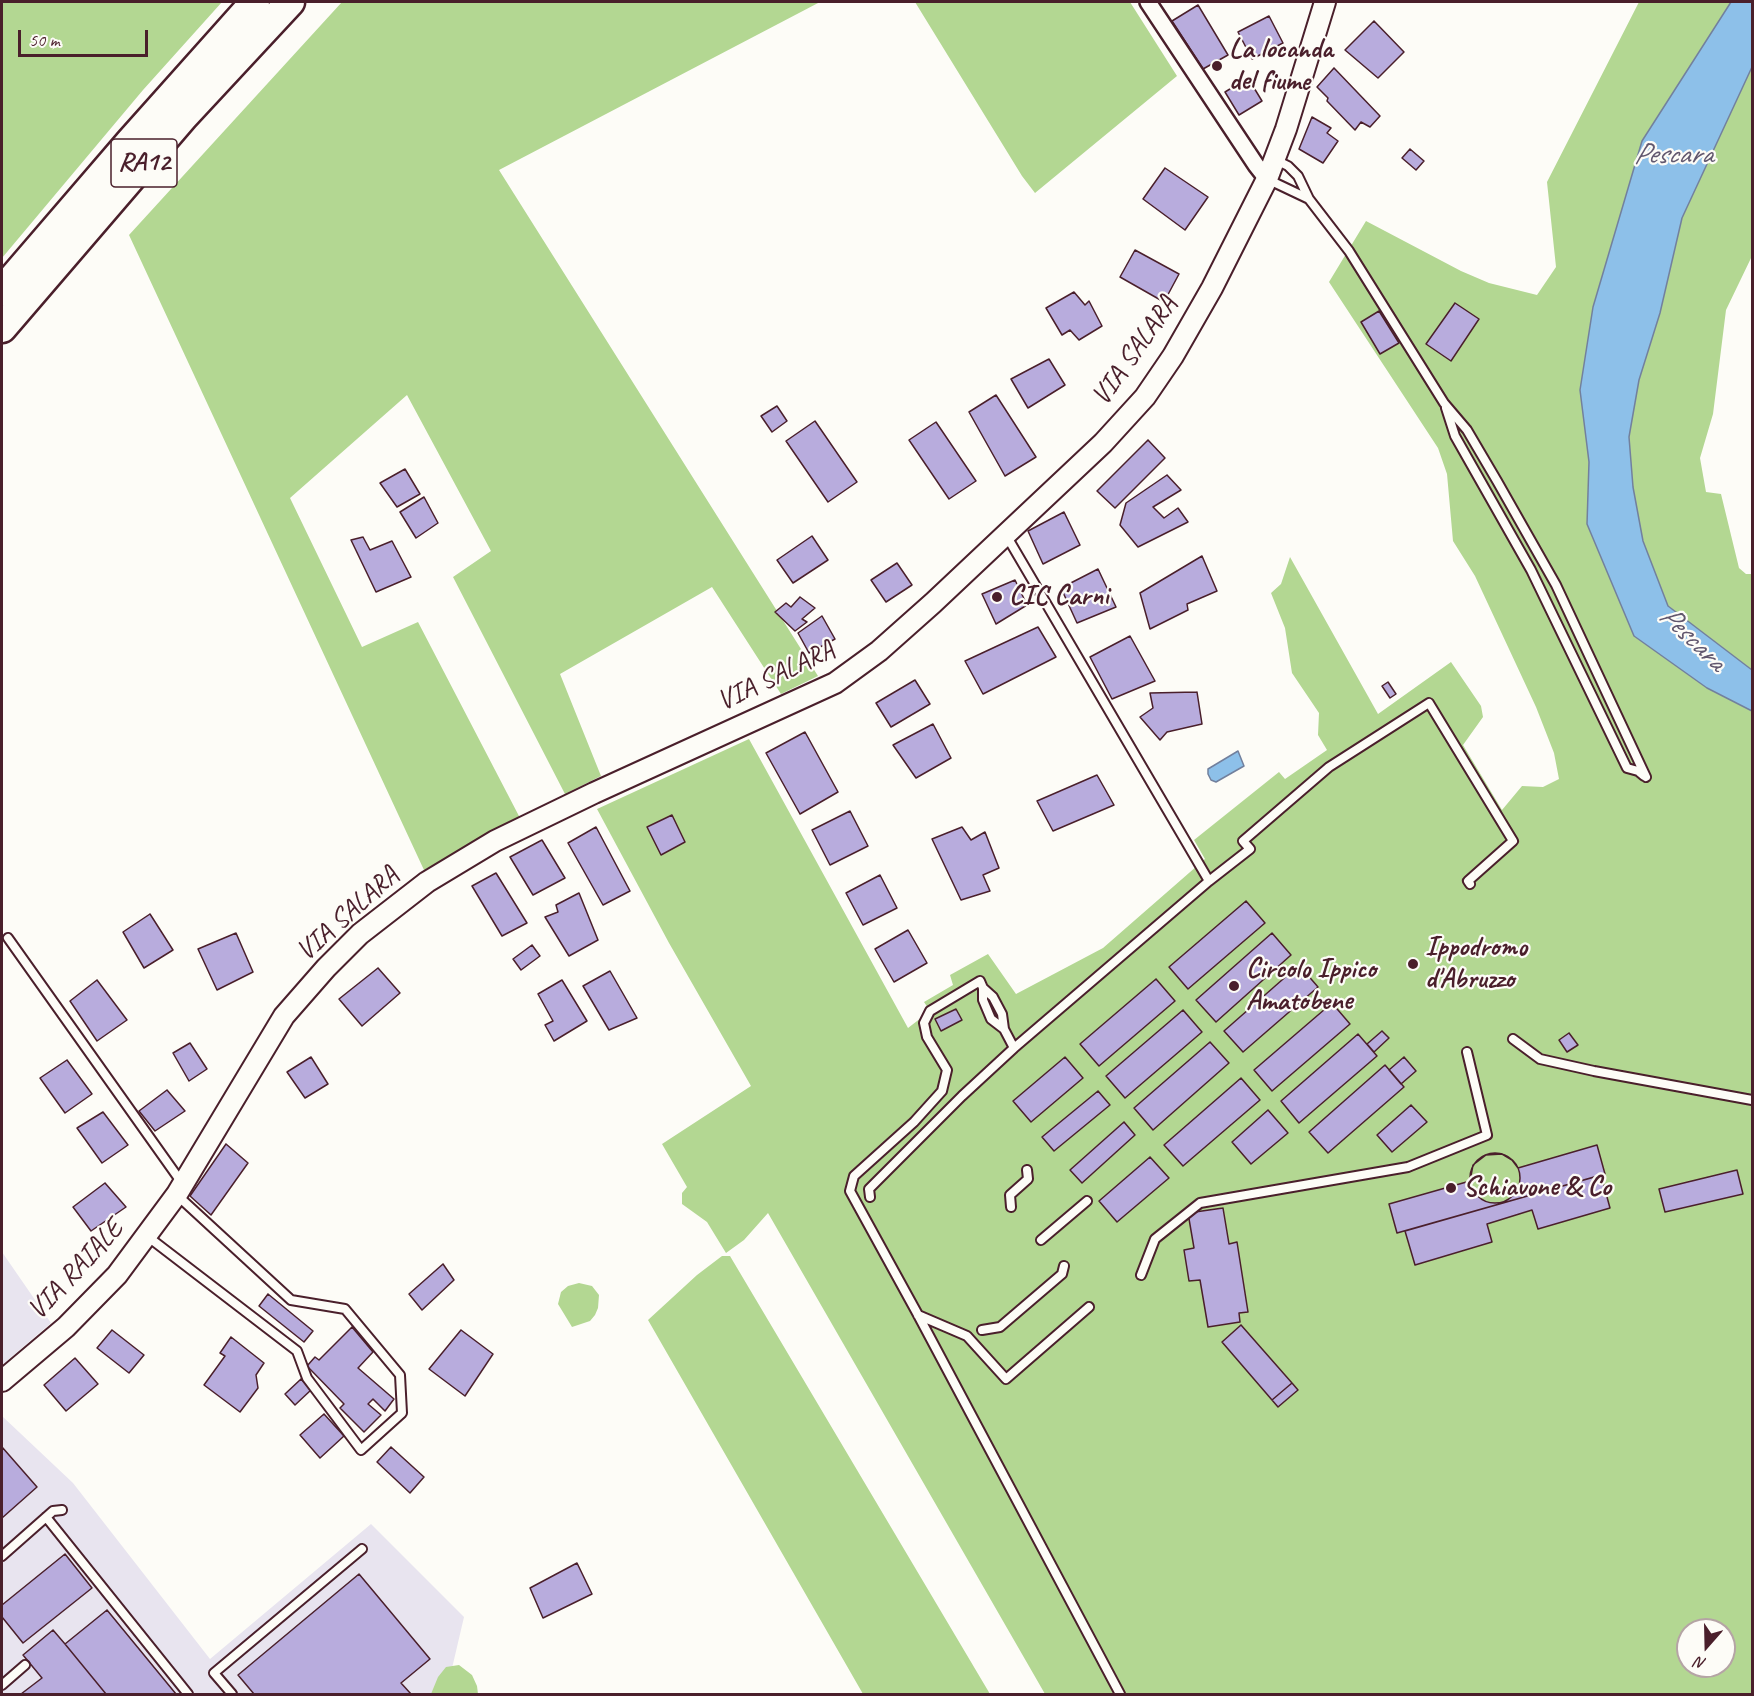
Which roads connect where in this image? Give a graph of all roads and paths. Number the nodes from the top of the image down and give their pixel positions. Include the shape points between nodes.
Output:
1 (255, 2) edge
2 (290, 2) edge
3 (1148, 2) edge
4 (1325, 2) edge
5 (1275, 160) junction
6 (1267, 179) junction
7 (1309, 200) junction
8 (2, 291) edge
9 (2, 328) edge
10 (1444, 404) junction
11 (1006, 533) junction
12 (1209, 881) junction
13 (1470, 884) dead end
14 (8, 938) dead end
15 (1513, 1039) dead end
16 (1014, 1048) junction
17 (1467, 1052) dead end
18 (1752, 1100) edge
19 (1028, 1170) dead end
20 (180, 1189) junction
21 (870, 1197) dead end
22 (1087, 1201) dead end
23 (1011, 1207) dead end
24 (162, 1216) joint
25 (147, 1236) junction
26 (1041, 1240) dead end
27 (1064, 1266) dead end
28 (1141, 1275) dead end
29 (1089, 1306) dead end
30 (918, 1316) junction
31 (982, 1330) dead end
32 (2, 1381) edge
33 (62, 1510) dead end
34 (46, 1517) junction
35 (362, 1549) dead end
36 (2, 1556) edge
37 (25, 1665) dead end
38 (2, 1685) edge
39 (188, 1695) edge
40 (232, 1695) edge
41 (1120, 1695) edge

1 - 8 highway, RA12
2 - 9 highway, RA12 via 184,116
3 - 6 street
4 - 5 street, VIA SALARA
5 - 6 street, VIA SALARA
5 - 7 lane via 1298,176
6 - 7 lane
6 - 11 street, VIA SALARA via 1212,288 1145,397 1103,443
7 - 10 lane via 1349,251
10 - 10 lane via 1455,436 1531,570 1627,768 1646,777 1556,585 1467,430
11 - 12 lane
11 - 20 street, VIA SALARA via 879,651 836,683 525,826 460,862 360,934 284,1016
12 - 13 lane via 1250,849 1243,841 1329,766 1429,703 1513,842 1468,881
12 - 16 lane
14 - 20 lane
15 - 18 lane via 1540,1059
16 - 21 lane via 869,1189
16 - 30 lane via 1004,1029 1002,1014 980,981 930,1011 924,1023 927,1037 947,1070 942,1091 854,1176 850,1191
17 - 28 lane via 1487,1135 1408,1167 1200,1203 1155,1239
19 - 23 lane via 1029,1179 1010,1195
20 - 24 street, VIA SALARA
20 - 25 lane via 291,1300 345,1309 400,1375 402,1413 362,1450 307,1377 297,1351
22 - 26 lane
24 - 25 street, VIA RAIALE
25 - 32 street, VIA RAIALE via 117,1275 66,1327
27 - 31 lane via 1062,1274 1000,1328
29 - 30 lane via 1006,1379 967,1336
30 - 41 lane
33 - 34 lane
34 - 36 lane
34 - 39 lane
35 - 40 lane via 214,1674
37 - 38 lane

